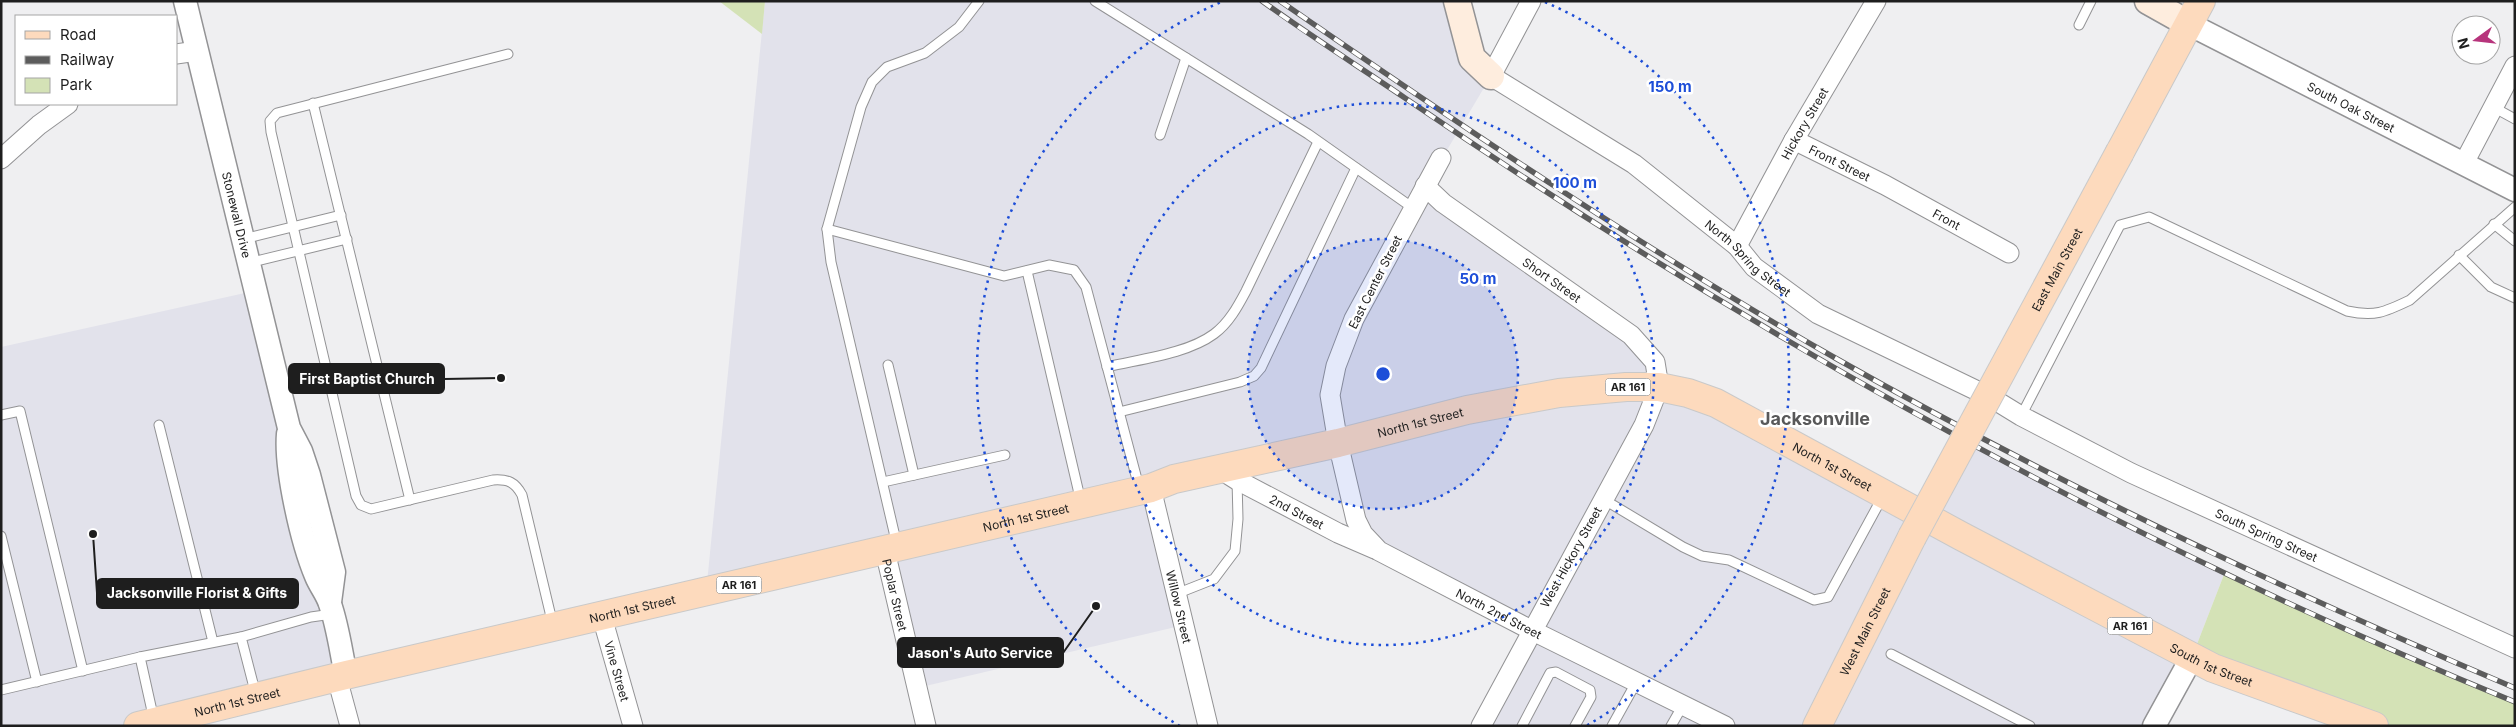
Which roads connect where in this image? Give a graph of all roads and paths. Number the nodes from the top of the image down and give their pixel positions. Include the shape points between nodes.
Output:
1 (185, 1) edge
2 (979, 1) edge
3 (1095, 1) edge
4 (1457, 1) edge
5 (1532, 1) edge
6 (1876, 1) edge
7 (2091, 1) edge
8 (2148, 1) edge
9 (2195, 13) edge
10 (2079, 25) dead end
11 (187, 52) edge
12 (508, 54) dead end
13 (1186, 58) junction
14 (2515, 66) edge
15 (1491, 76) junction
16 (313, 103) junction
17 (67, 105) edge
18 (2492, 107) junction
19 (2515, 119) edge
20 (1160, 135) dead end
21 (1794, 140) junction
22 (1318, 142) junction
23 (1441, 158) dead end
24 (1, 159) edge
25 (2464, 163) junction
26 (1356, 168) junction
27 (1885, 185) joint
28 (1425, 186) junction
29 (2515, 190) edge
30 (2515, 207) edge
31 (1413, 208) junction
32 (341, 215) junction
33 (2494, 224) junction
34 (293, 226) junction
35 (827, 229) junction
36 (242, 239) junction
37 (347, 239) junction
38 (2515, 241) edge
39 (1737, 246) junction
40 (298, 250) junction
41 (2009, 253) dead end
42 (2459, 255) junction
43 (248, 263) junction
44 (1027, 271) junction
45 (2515, 298) edge
46 (888, 365) dead end
47 (1108, 367) junction
48 (1659, 387) junction
49 (1119, 412) junction
50 (1, 415) edge
51 (2021, 416) junction
52 (159, 425) dead end
53 (1338, 443) junction
54 (1005, 455) dead end
55 (1228, 474) junction
56 (914, 475) junction
57 (883, 482) junction
58 (1146, 489) junction
59 (1890, 498) junction
60 (1603, 499) junction
61 (410, 500) junction
62 (1081, 503) junction
63 (1, 536) edge
64 (1912, 537) joint
65 (892, 549) junction
66 (1379, 551) junction
67 (1176, 594) junction
68 (331, 608) junction
69 (602, 617) junction
70 (553, 628) junction
71 (1531, 630) junction
72 (241, 637) junction
73 (213, 642) junction
74 (2515, 648) edge
75 (1891, 654) dead end
76 (140, 657) junction
77 (2192, 657) junction
78 (83, 671) junction
79 (342, 676) junction
80 (1637, 681) junction
81 (37, 682) junction
82 (1, 690) edge
83 (256, 698) junction
84 (1682, 705) junction
85 (146, 724) edge
86 (350, 726) edge
87 (633, 726) edge
88 (926, 726) edge
89 (1208, 726) edge
90 (1480, 726) edge
91 (1522, 726) edge
92 (1575, 726) edge
93 (1612, 726) edge
94 (1670, 726) edge
95 (1725, 726) edge
96 (1817, 726) edge
97 (2030, 726) edge
98 (2154, 726) edge
99 (2374, 726) edge

1 - 11 street, Stonewall Drive
2 - 35 lane via 959,28 925,53 887,67 872,82 861,107
3 - 13 lane
4 - 15 main road via 1472,58
5 - 15 street
6 - 21 street, Hickory Street
7 - 10 lane
8 - 9 main road
9 - 25 street, South Oak Street
9 - 64 main road, East Main Street, bridge
11 - 36 street, Stonewall Drive
12 - 16 lane
13 - 20 lane
13 - 22 lane
14 - 18 street
15 - 39 street, North Spring Street via 1634,164
16 - 32 lane
16 - 34 lane via 277,112 270,121
17 - 24 street
18 - 19 lane
18 - 25 street
21 - 27 street, Front Street
21 - 39 street, Hickory Street
22 - 26 lane
22 - 47 lane via 1246,291 1221,328 1192,346
23 - 28 street, East Center Street
25 - 29 street, South Oak Street
26 - 31 lane
26 - 49 lane via 1261,368 1254,376
27 - 41 street, Front
28 - 31 street, East Center Street
28 - 48 street, Short Street via 1442,203 1631,335 1655,362
30 - 33 lane
31 - 53 street, East Center Street via 1368,290 1336,366 1330,395
32 - 34 lane
32 - 37 lane
33 - 38 lane
33 - 42 lane
34 - 36 lane
34 - 40 lane
35 - 44 lane via 1004,276
35 - 57 lane
36 - 43 street, Stonewall Drive
37 - 40 lane
37 - 61 lane
39 - 51 street, North Spring Street via 1754,267 1818,314 1990,397
40 - 43 lane
40 - 61 lane via 356,496 361,505 371,509
42 - 45 lane via 2491,287
42 - 51 lane via 2410,300 2368,315 2347,311 2149,216 2120,225
43 - 68 street, Stonewall Drive via 289,428 309,475 334,572
44 - 47 lane via 1049,265 1074,270 1086,287
44 - 62 lane
46 - 56 lane
47 - 49 lane
48 - 53 main road, North 1st Street / AR 161 via 1559,393 1494,404
48 - 59 main road, North 1st Street / AR 161 via 1716,403
48 - 60 street, West Hickory Street via 1644,425
49 - 58 lane
50 - 78 lane via 20,411
51 - 74 street, South Spring Street via 2131,473
52 - 73 lane
53 - 55 main road, North 1st Street / AR 161
53 - 66 street, North 2nd Street via 1356,520 1363,534
54 - 56 lane
55 - 58 main road, North 1st Street / AR 161 via 1174,479
55 - 66 street, 2nd Street
55 - 67 lane via 1235,551 1214,579
56 - 57 lane
57 - 65 lane
58 - 62 main road, North 1st Street / AR 161
58 - 67 street, Willow Street
59 - 60 lane via 1828,597 1814,600 1729,560 1702,556 1683,547
59 - 77 main road, South 1st Street / AR 161
60 - 71 street, West Hickory Street
61 - 70 lane via 493,480 507,479 517,485
62 - 65 main road, North 1st Street / AR 161
63 - 81 lane
64 - 96 main road, West Main Street
65 - 69 main road, North 1st Street / AR 161
65 - 88 street, Poplar Street
66 - 71 street, North 2nd Street
67 - 89 street, Willow Street
68 - 72 lane via 310,618
68 - 79 street, Stonewall Drive
69 - 70 main road, North 1st Street / AR 161
69 - 87 street, Vine Street
70 - 79 main road, North 1st Street / AR 161
71 - 80 street, North 2nd Street
71 - 90 street, West Hickory Street
72 - 73 lane
72 - 83 lane
73 - 76 lane
75 - 97 lane
76 - 78 lane
76 - 85 lane
77 - 98 street
77 - 99 main road, South 1st Street / AR 161 via 2260,686
78 - 81 lane
79 - 83 main road, North 1st Street / AR 161
79 - 86 street
80 - 84 street, North 2nd Street
80 - 93 lane
81 - 82 lane
83 - 85 main road, North 1st Street / AR 161
84 - 94 lane
84 - 95 street, North 2nd Street
91 - 92 lane via 1550,673 1556,672 1590,690 1591,697

